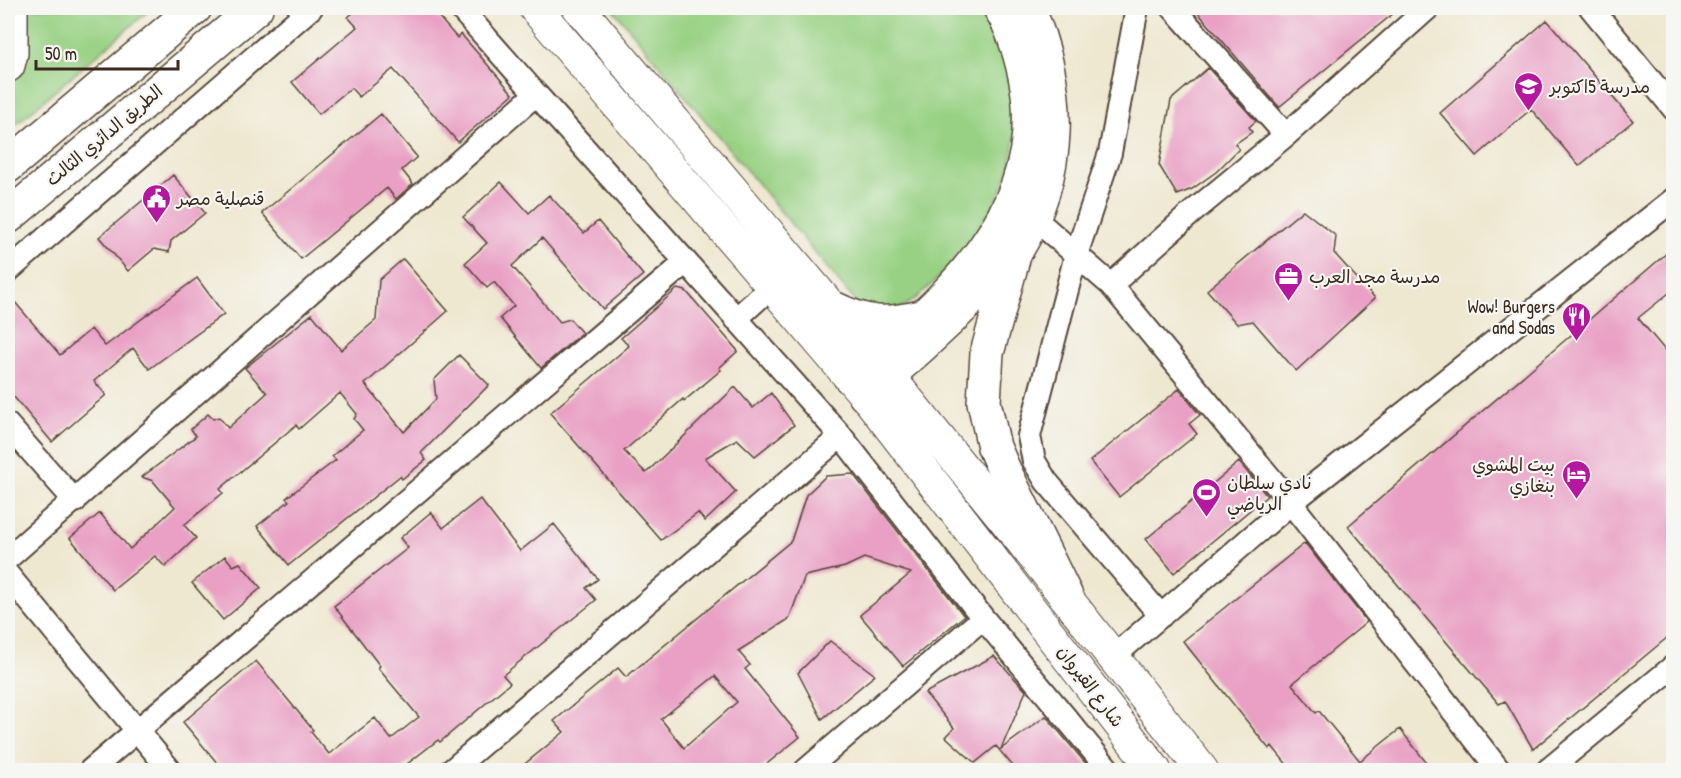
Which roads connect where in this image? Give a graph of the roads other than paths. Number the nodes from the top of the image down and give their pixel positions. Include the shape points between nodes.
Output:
1 (11, 8) edge
2 (195, 8) edge
3 (255, 8) edge
4 (311, 8) edge
5 (460, 8) edge
6 (535, 8) edge
7 (579, 8) edge
8 (1000, 8) edge
9 (1028, 8) edge
10 (1137, 8) edge
11 (1173, 8) edge
12 (1428, 8) edge
13 (1591, 8) edge
14 (8, 65) edge
15 (536, 94) junction
16 (1674, 109) edge
17 (1286, 135) junction
18 (8, 166) edge
19 (1674, 198) edge
20 (8, 217) edge
21 (1034, 218) junction
22 (1015, 252) junction
23 (1076, 255) junction
24 (686, 262) junction
25 (8, 271) edge
26 (773, 285) junction
27 (1111, 285) junction
28 (831, 307) junction
29 (925, 316) junction
30 (736, 319) junction
31 (869, 376) junction
32 (8, 425) edge
33 (841, 436) junction
34 (75, 501) junction
35 (1291, 503) junction
36 (8, 558) edge
37 (8, 575) edge
38 (1066, 596) junction
39 (1161, 616) junction
40 (983, 618) junction
41 (1113, 657) junction
42 (1674, 666) edge
43 (136, 732) junction
44 (1150, 768) edge
45 (91, 771) edge
46 (170, 771) edge
47 (452, 771) edge
48 (806, 771) edge
49 (1109, 771) edge
50 (1202, 771) edge
51 (1500, 771) edge
52 (1548, 771) edge

1 - 14 highway
2 - 18 highway
3 - 20 highway, الطريق الدائري الثالث
4 - 25 street
5 - 15 street
6 - 26 main road
7 - 28 main road
8 - 29 highway via 1021,54 1030,100 1030,142 1020,184 988,243
9 - 21 highway via 1040,36 1054,96 1051,163
10 - 23 street via 1110,153
11 - 17 street
12 - 17 street
13 - 16 street
15 - 24 street
15 - 34 street
17 - 27 street
19 - 35 street
21 - 22 highway
21 - 23 street
22 - 31 highway via 947,322
22 - 38 highway via 987,352 984,402 994,447
23 - 27 street
23 - 39 street via 1029,436 1034,461 1046,481
24 - 30 street
24 - 43 street
26 - 30 street
26 - 31 main road
27 - 35 street
28 - 29 highway via 860,320 883,324
28 - 31 main road
29 - 31 highway
30 - 33 street
31 - 38 main road
31 - 44 main road, شارع القيروان
32 - 34 street
33 - 40 street
33 - 47 street
34 - 36 street
35 - 39 street
35 - 51 street
37 - 43 street
38 - 41 main road
39 - 41 street
40 - 48 street
40 - 49 street
41 - 50 main road
42 - 52 street
43 - 45 street
43 - 46 street

